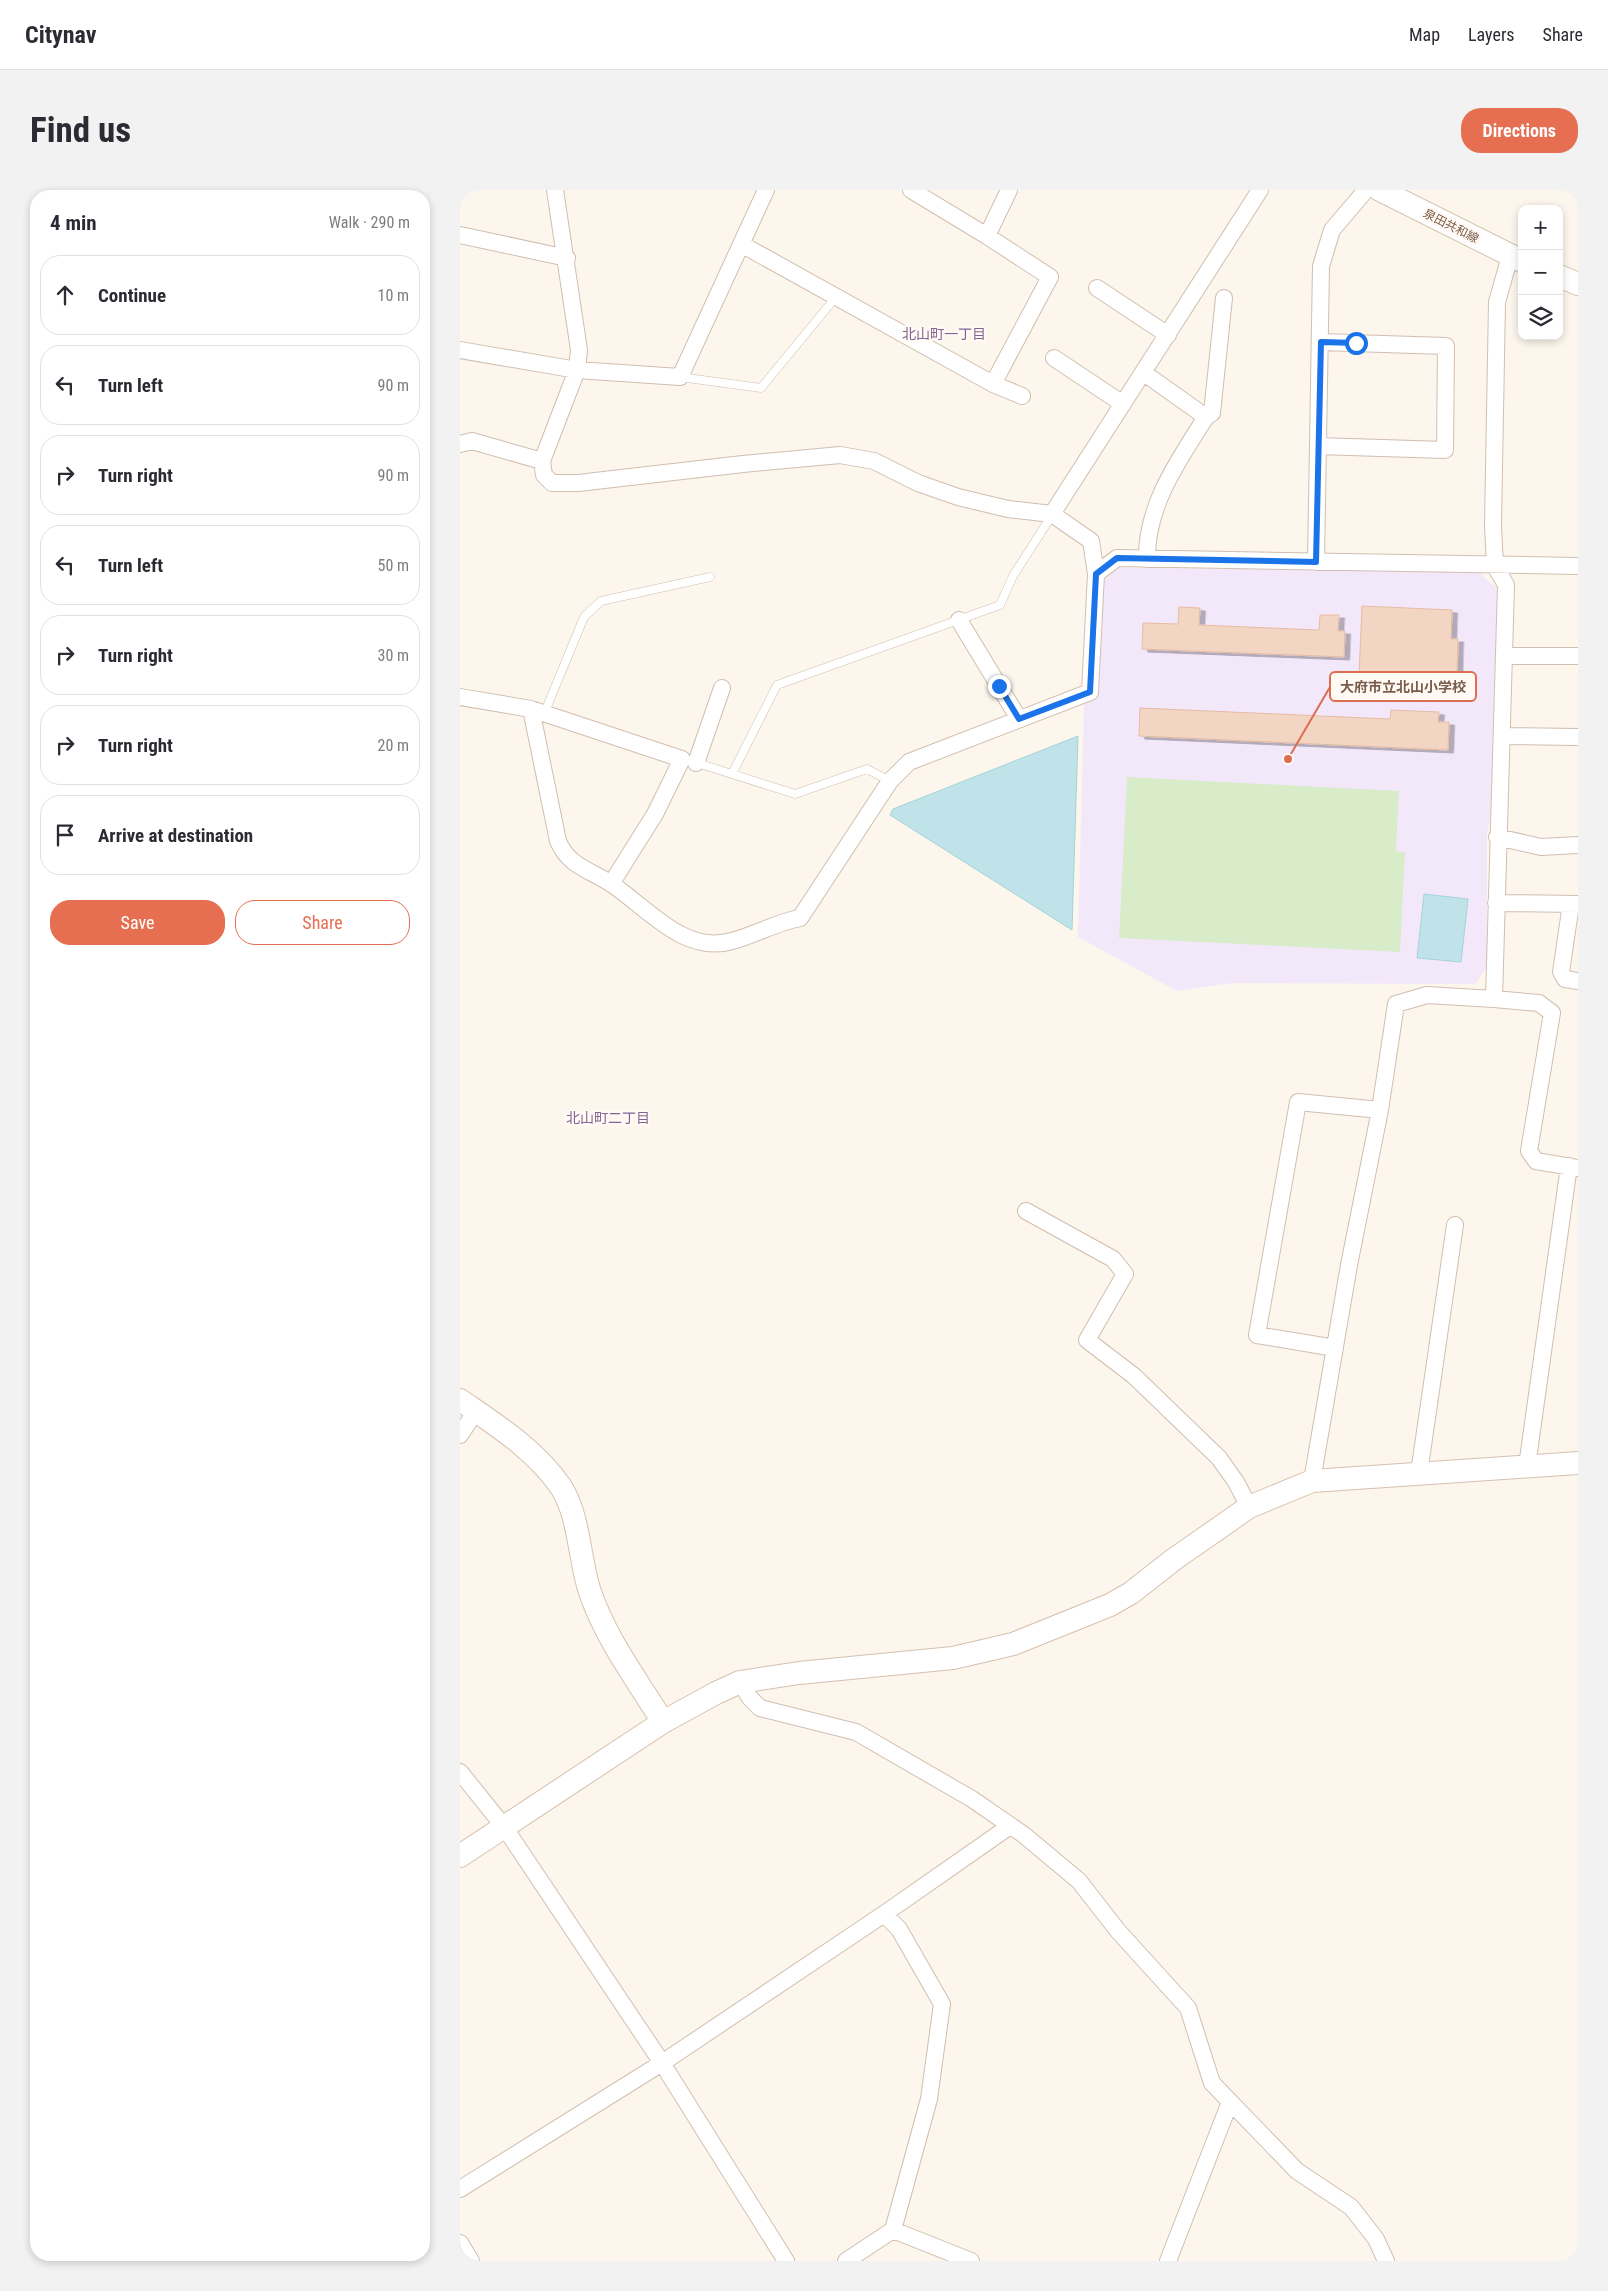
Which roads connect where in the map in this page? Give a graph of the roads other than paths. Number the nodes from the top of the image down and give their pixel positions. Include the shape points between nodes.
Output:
1 (555, 190) edge
2 (766, 190) edge
3 (911, 190) edge
4 (1008, 190) edge
5 (1260, 190) edge
6 (1366, 190) edge
7 (1380, 190) edge
8 (460, 235) edge
9 (986, 236) junction
10 (741, 244) junction
11 (567, 258) junction
12 (1516, 258) edge
13 (1563, 278) edge
14 (1578, 284) edge
15 (1097, 288) dead end
16 (836, 297) junction
17 (1224, 298) dead end
18 (1168, 336) junction
19 (1321, 342) junction
20 (460, 350) edge
21 (1054, 358) dead end
22 (577, 370) junction
23 (1144, 373) junction
24 (680, 377) junction
25 (993, 384) junction
26 (1022, 396) dead end
27 (1123, 404) junction
28 (1206, 418) junction
29 (460, 444) edge
30 (1318, 446) junction
31 (542, 461) junction
32 (1052, 514) junction
33 (1147, 559) junction
34 (1316, 562) junction
35 (1495, 566) junction
36 (1578, 566) edge
37 (1096, 574) junction
38 (710, 577) dead end
39 (959, 620) junction
40 (1505, 656) junction
41 (1578, 656) edge
42 (722, 688) dead end
43 (460, 697) edge
44 (538, 711) junction
45 (1019, 719) junction
46 (1502, 736) junction
47 (1578, 737) edge
48 (689, 761) junction
49 (732, 774) junction
50 (890, 781) junction
51 (1497, 836) junction
52 (1578, 845) edge
53 (611, 884) junction
54 (1496, 903) junction
55 (1575, 904) edge
56 (1578, 981) edge
57 (1494, 999) junction
58 (1380, 1110) junction
59 (1574, 1167) edge
60 (1026, 1211) dead end
61 (1455, 1225) dead end
62 (1335, 1348) junction
63 (468, 1405) edge
64 (460, 1435) edge
65 (1578, 1463) edge
66 (1527, 1466) junction
67 (1418, 1474) junction
68 (1312, 1481) junction
69 (1249, 1507) junction
70 (740, 1682) junction
71 (663, 1722) junction
72 (460, 1772) edge
73 (1010, 1826) junction
74 (505, 1828) junction
75 (460, 1856) edge
76 (884, 1914) junction
77 (662, 2063) junction
78 (1230, 2102) junction
79 (460, 2189) edge
80 (893, 2230) junction
81 (460, 2244) edge
82 (472, 2261) edge
83 (786, 2261) edge
84 (846, 2261) edge
85 (971, 2261) edge
86 (1168, 2261) edge
87 (1386, 2261) edge

1 - 11 street
2 - 10 street
3 - 9 street
4 - 9 street
5 - 18 street
6 - 19 street via 1332,230 1321,266
7 - 12 street, 泉田共和線
8 - 11 street
9 - 25 street via 1050,276
10 - 16 street
10 - 24 street
11 - 22 street via 579,350
12 - 35 street via 1497,302
13 - 14 street
15 - 18 street
16 - 24 lane via 761,388
16 - 25 street
17 - 28 street via 1212,413
18 - 23 street
19 - 30 street
19 - 30 street via 1446,346 1445,450
20 - 22 street
21 - 27 street
22 - 24 street
22 - 31 street
23 - 27 street
23 - 28 street
25 - 26 street
27 - 32 street
28 - 33 street via 1161,494 1147,540
29 - 31 street via 472,441
30 - 34 street
31 - 32 street via 544,475 552,483 578,484 840,455 874,461 918,483 958,497 1008,509
32 - 37 street via 1091,540
32 - 39 lane via 1013,576 1000,604
33 - 34 street
33 - 37 street via 1117,558
34 - 35 street
35 - 36 street
35 - 40 street via 1506,585
37 - 45 street via 1090,692
38 - 44 lane via 601,601 584,617
39 - 45 street
39 - 49 lane via 777,685
40 - 41 street
40 - 46 street
42 - 48 street
43 - 44 street
44 - 48 street
44 - 53 street via 558,841 564,854
45 - 50 street via 909,762
46 - 47 street
46 - 51 street
48 - 49 lane
48 - 53 street
49 - 50 lane via 795,794 867,769
50 - 53 street via 800,918 785,921 763,932 729,942 699,942 675,933
51 - 52 street via 1541,847
51 - 54 street
54 - 55 street
54 - 57 street
55 - 56 street via 1561,972 1564,979
57 - 58 street via 1427,996 1396,1004
57 - 59 street via 1539,1003 1552,1014 1529,1151 1536,1161
58 - 62 street via 1348,1265
58 - 62 street via 1298,1102 1257,1335
59 - 66 street
60 - 69 street via 1113,1260 1125,1274 1087,1340 1134,1376 1219,1458
61 - 67 street
62 - 68 street
63 - 64 street
63 - 71 street via 527,1449 561,1487 573,1512 590,1590 610,1635
65 - 66 street
66 - 67 street
67 - 68 street
68 - 69 street
69 - 70 street via 1131,1593 1013,1644 953,1658
70 - 71 street
70 - 73 street via 760,1708 856,1732 972,1799
71 - 74 street
72 - 74 street
73 - 76 street
73 - 78 street via 1079,1881 1118,1931 1188,2008 1212,2083
74 - 75 street
74 - 77 street
76 - 77 street
76 - 80 street via 900,1929 942,2004 930,2099
77 - 79 street
77 - 83 street
78 - 86 street
78 - 87 street via 1297,2171 1351,2207 1376,2239
80 - 84 street
80 - 85 street
81 - 82 street

